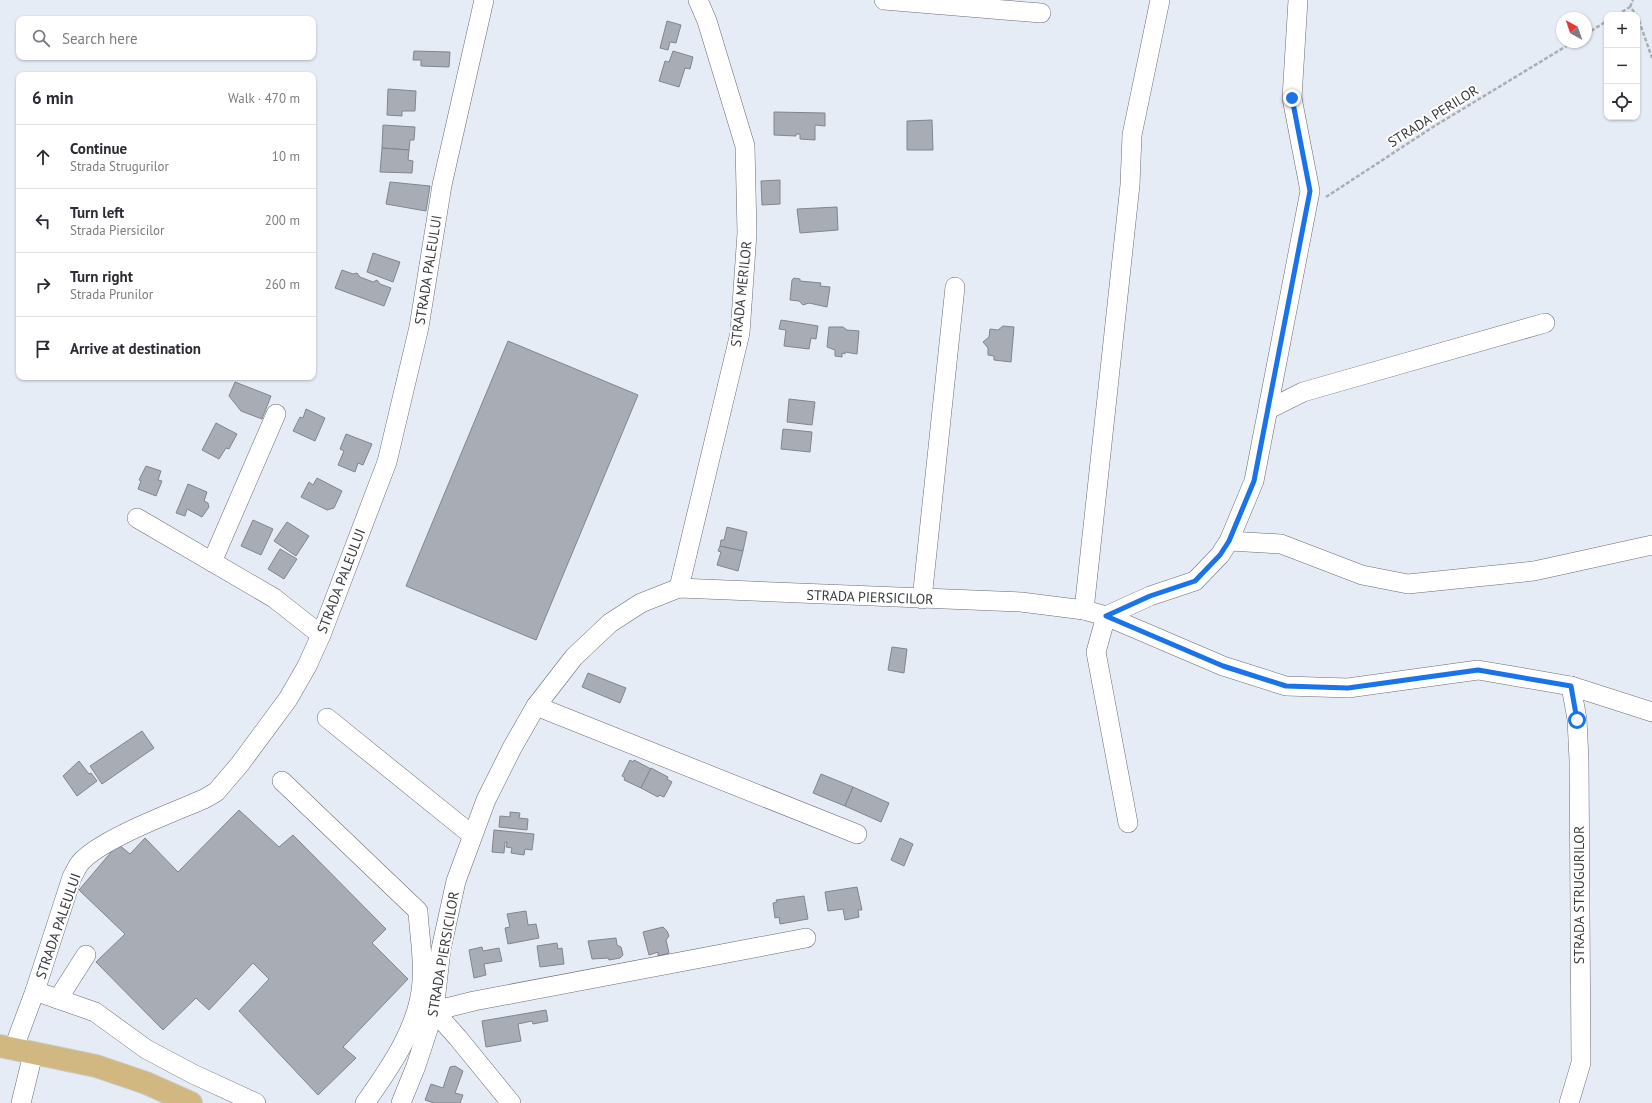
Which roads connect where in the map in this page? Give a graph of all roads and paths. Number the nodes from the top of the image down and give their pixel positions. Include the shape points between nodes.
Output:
1 (484, 0) edge
2 (698, 0) edge
3 (884, 0) edge
4 (1160, 0) edge
5 (1298, 0) edge
6 (1633, 0) edge
7 (1630, 8) junction
8 (1623, 12) edge
9 (1634, 12) edge
10 (1041, 13) dead end
11 (1604, 23) edge
12 (1640, 24) edge
13 (1592, 30) edge
14 (1563, 48) edge
15 (1652, 58) edge
16 (1307, 209) junction
17 (955, 288) dead end
18 (1545, 323) dead end
19 (1269, 409) junction
20 (276, 414) dead end
21 (137, 518) dead end
22 (1229, 541) junction
23 (1652, 545) edge
24 (212, 562) junction
25 (679, 588) junction
26 (922, 599) junction
27 (1084, 610) junction
28 (1106, 616) junction
29 (321, 635) junction
30 (1571, 686) junction
31 (536, 706) junction
32 (1652, 712) edge
33 (327, 718) dead end
34 (282, 781) dead end
35 (1128, 824) dead end
36 (857, 834) dead end
37 (472, 835) junction
38 (806, 938) dead end
39 (86, 955) dead end
40 (35, 991) junction
41 (58, 999) junction
42 (434, 1011) junction
43 (15, 1050) edge
44 (21, 1103) edge
45 (191, 1103) edge
46 (256, 1103) edge
47 (365, 1103) edge
48 (401, 1103) edge
49 (511, 1103) edge
50 (1569, 1103) edge

1 - 29 street, STRADA PALEULUI via 442,185 419,327 387,462
2 - 25 street, STRADA MERILOR via 707,21 745,146 747,233 740,333
3 - 10 street
4 - 27 street via 1132,135 1130,185
5 - 16 street via 1292,98 1310,191
6 - 7 path
7 - 8 path
7 - 9 path
11 - 13 path
12 - 15 path
14 - 16 path, STRADA PERILOR via 1433,127
16 - 19 street
17 - 26 street
18 - 19 street via 1303,392
19 - 22 street via 1254,481
20 - 24 street
21 - 24 street
22 - 23 street via 1281,544 1362,575 1408,584 1534,571
22 - 28 street via 1220,555 1195,581 1150,596
24 - 29 street via 274,598
25 - 26 street, STRADA PIERSICILOR
25 - 31 street, STRADA PIERSICILOR via 641,603 610,623 574,657
26 - 27 street, STRADA PIERSICILOR via 1021,602
27 - 28 street, STRADA PIERSICILOR
28 - 30 street, STRADA PIERSICILOR via 1223,666 1286,686 1348,688 1478,670
28 - 35 street via 1096,652
29 - 40 street, STRADA PALEULUI via 288,699 216,792 97,849 81,863 72,876
30 - 32 street, STRADA PIERSICILOR
30 - 50 street, STRADA STRUGURILOR via 1577,720 1578,747 1581,1063
31 - 36 street
31 - 37 street, STRADA PIERSICILOR via 486,800
33 - 37 street
34 - 47 street via 418,911 422,981 415,1016 392,1064
37 - 42 street, STRADA PIERSICILOR via 456,881 441,948
38 - 42 street via 474,1001
39 - 41 street
40 - 41 street
40 - 43 street, STRADA PALEULUI
41 - 46 street via 95,1012 146,1049
42 - 48 street, STRADA PIERSICILOR
42 - 49 street
43 - 44 street, STRADA PALEULUI
43 - 45 main road via 96,1066 146,1083

